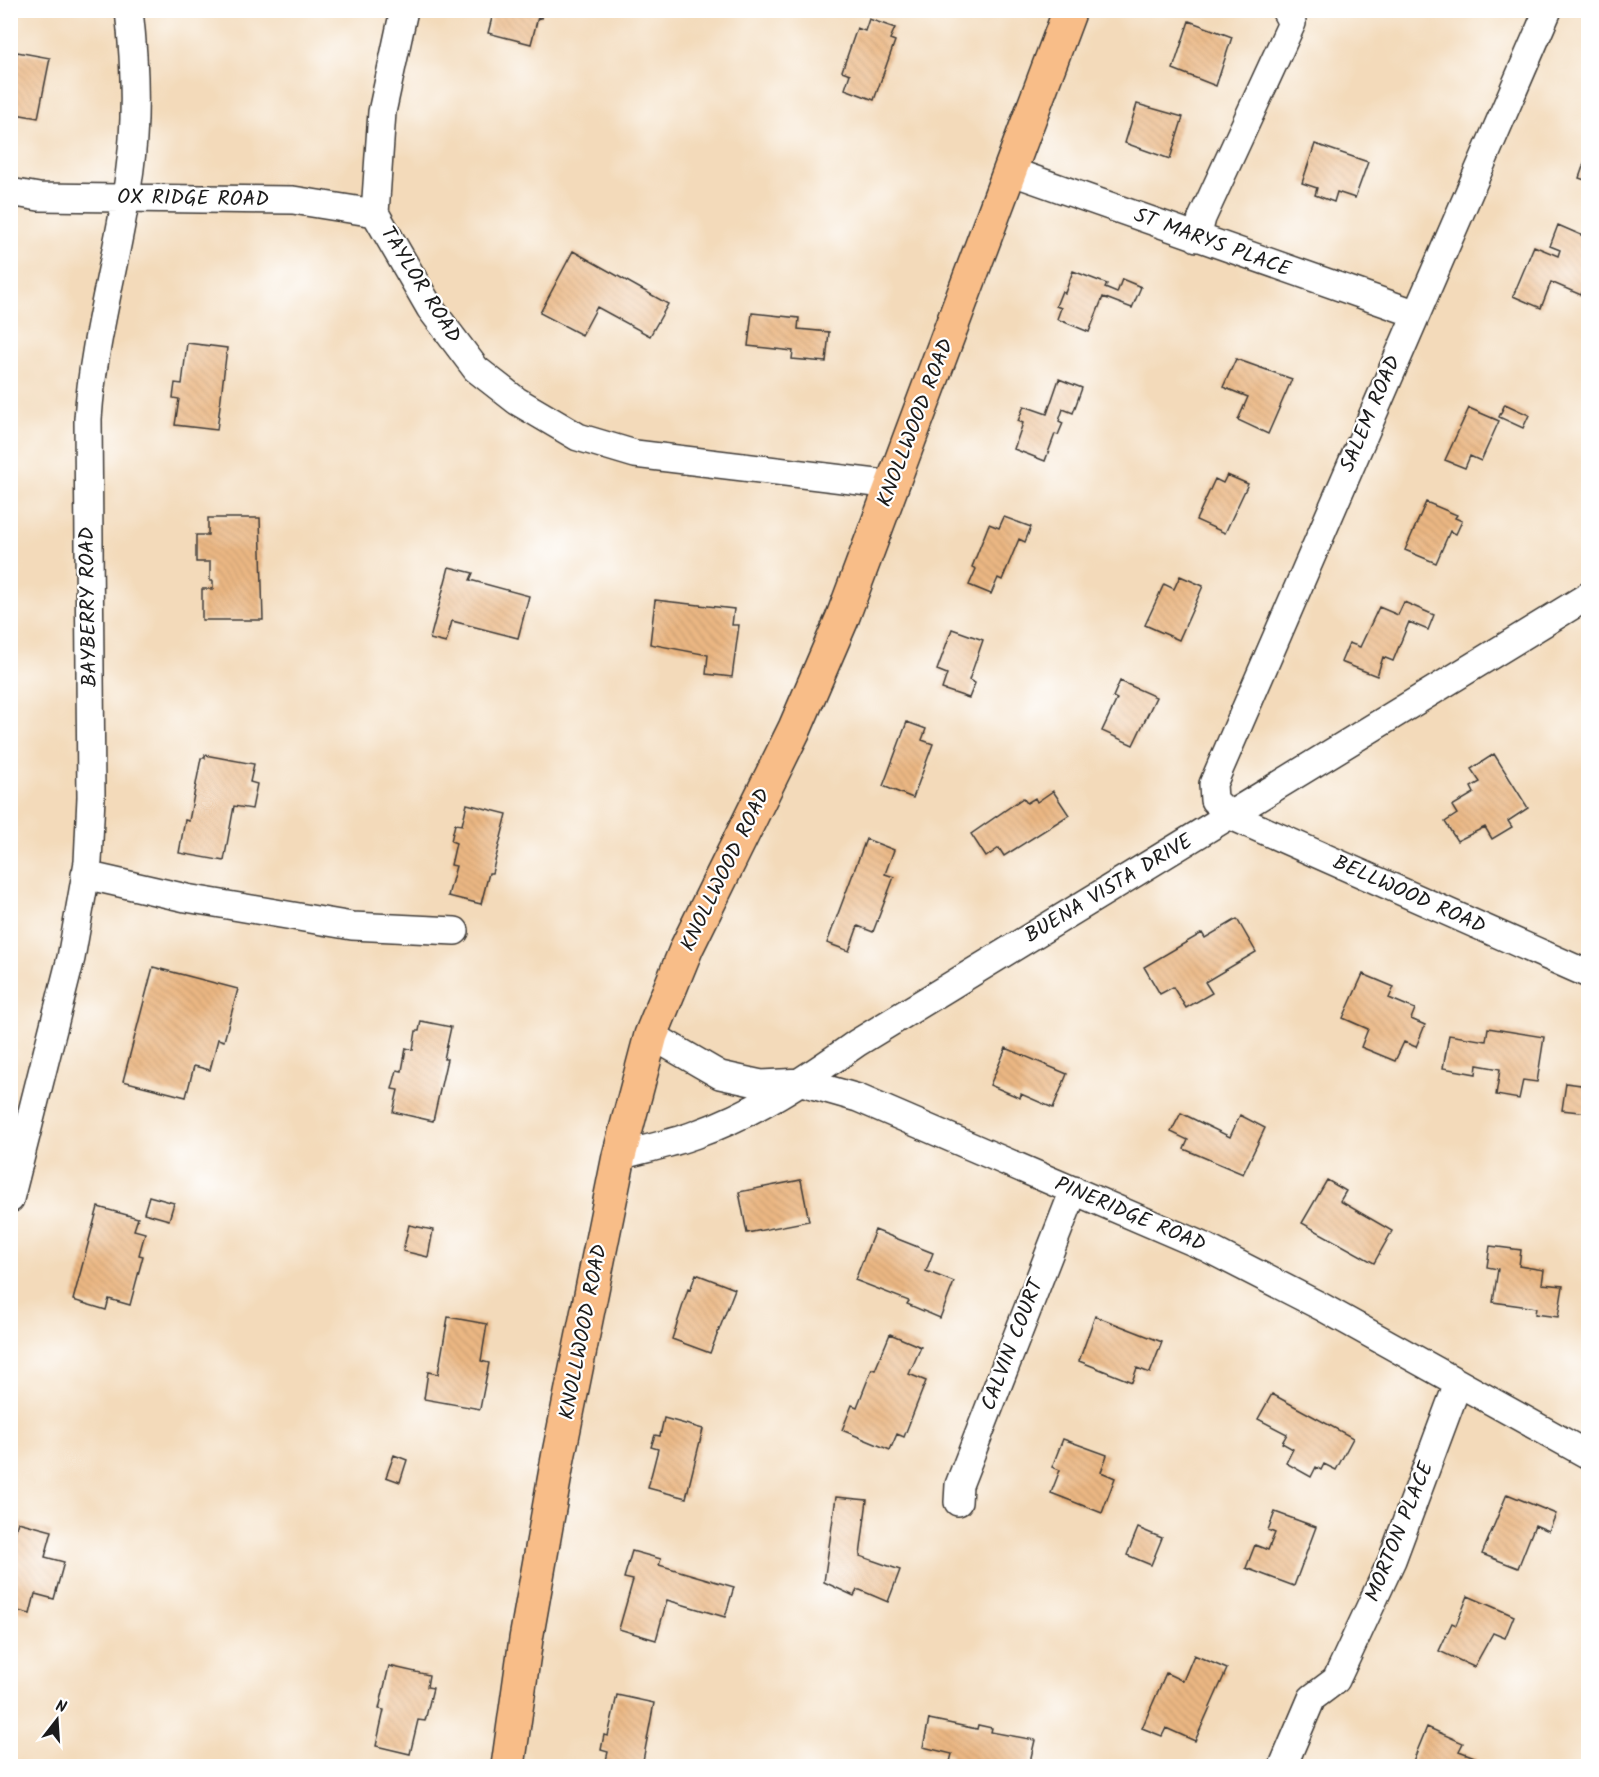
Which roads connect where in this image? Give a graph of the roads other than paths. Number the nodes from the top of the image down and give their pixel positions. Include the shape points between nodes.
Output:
1 (129, 10) edge
2 (404, 10) edge
3 (1070, 10) edge
4 (1285, 10) edge
5 (1548, 10) edge
6 (1010, 171) junction
7 (10, 192) edge
8 (125, 197) junction
9 (375, 213) junction
10 (1197, 238) junction
11 (1414, 313) junction
12 (893, 485) junction
13 (1588, 596) edge
14 (1229, 815) junction
15 (85, 875) junction
16 (455, 931) dead end
17 (1588, 974) edge
18 (651, 1035) junction
19 (802, 1082) junction
20 (619, 1156) junction
21 (1074, 1190) junction
22 (10, 1199) edge
23 (1458, 1383) junction
24 (1588, 1455) edge
25 (958, 1502) dead end
26 (508, 1767) edge
27 (1284, 1767) edge

1 - 8 street, BAYBERRY ROAD via 136,67 133,140
2 - 9 street, TAYLOR ROAD via 382,112
3 - 6 main road, KNOLLWOOD ROAD
4 - 10 street via 1292,23 1202,218
5 - 11 street, SALEM ROAD
6 - 10 street, ST MARYS PLACE
6 - 12 main road, KNOLLWOOD ROAD
7 - 8 street, OX RIDGE ROAD via 39,197
8 - 9 street, OX RIDGE ROAD via 293,200
8 - 15 street, BAYBERRY ROAD via 91,371 87,420 91,797
9 - 12 street, TAYLOR ROAD via 430,308 476,369 517,401 578,437 635,454
10 - 11 street, ST MARYS PLACE
11 - 14 street, SALEM ROAD via 1213,784 1214,800
12 - 18 main road, KNOLLWOOD ROAD via 795,728 687,947
13 - 14 street, BUENA VISTA DRIVE
14 - 17 street, BELLWOOD ROAD
14 - 19 street, BUENA VISTA DRIVE via 857,1043
15 - 16 street via 186,898 352,926
15 - 22 street, BAYBERRY ROAD via 71,958
18 - 19 street, PINERIDGE ROAD via 720,1075 761,1083
18 - 20 main road, KNOLLWOOD ROAD
19 - 20 street, BUENA VISTA DRIVE via 694,1135
19 - 21 street, PINERIDGE ROAD via 858,1098
20 - 26 main road, KNOLLWOOD ROAD via 543,1537
21 - 23 street, PINERIDGE ROAD via 1205,1247
21 - 25 street, CALVIN COURT via 959,1485
23 - 24 street, PINERIDGE ROAD
23 - 27 street, MORTON PLACE via 1392,1560 1336,1680 1312,1698

